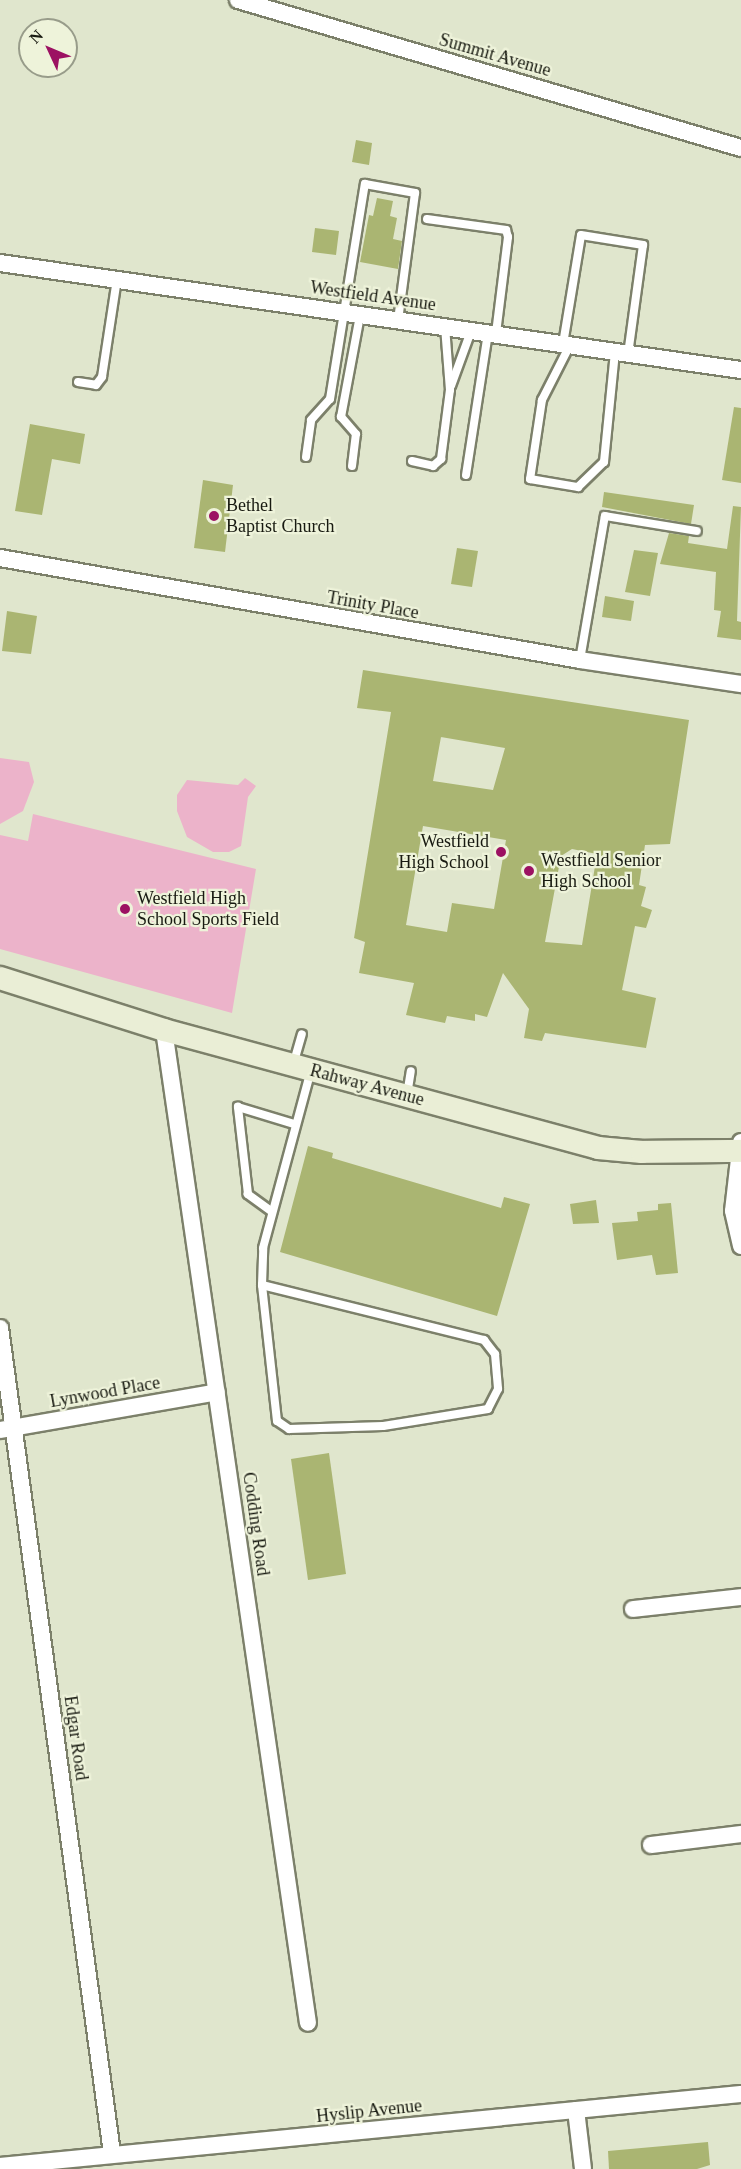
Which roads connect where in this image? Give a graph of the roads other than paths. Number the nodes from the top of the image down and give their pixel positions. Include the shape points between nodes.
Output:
1 (248, 1) edge
2 (741, 148) edge
3 (427, 219) dead end
4 (0, 263) edge
5 (117, 279) junction
6 (341, 312) junction
7 (360, 314) junction
8 (398, 320) junction
9 (445, 327) junction
10 (471, 331) junction
11 (492, 334) junction
12 (566, 345) junction
13 (622, 353) junction
14 (741, 370) edge
15 (78, 382) dead end
16 (450, 390) junction
17 (306, 458) dead end
18 (412, 461) dead end
19 (352, 466) dead end
20 (466, 475) dead end
21 (697, 531) dead end
22 (0, 558) edge
23 (580, 660) junction
24 (741, 684) edge
25 (0, 978) edge
26 (164, 1030) junction
27 (302, 1034) dead end
28 (302, 1067) junction
29 (411, 1071) dead end
30 (406, 1095) junction
31 (294, 1124) junction
32 (741, 1148) edge
33 (271, 1211) junction
34 (741, 1246) edge
35 (262, 1285) junction
36 (0, 1328) edge
37 (217, 1392) junction
38 (7, 1429) edge
39 (741, 1597) edge
40 (633, 1609) dead end
41 (741, 1834) edge
42 (651, 1845) dead end
43 (308, 2024) dead end
44 (741, 2094) edge
45 (576, 2110) junction
46 (112, 2153) junction
47 (0, 2166) edge
48 (583, 2169) edge

1 - 2 street, Summit Avenue
3 - 11 lane via 506,230
4 - 5 street, Westfield Avenue
5 - 6 street, Westfield Avenue
5 - 15 lane via 102,377 96,385
6 - 7 street, Westfield Avenue
6 - 8 lane via 362,186 368,184 415,193
6 - 17 lane via 330,399 311,420
7 - 8 street, Westfield Avenue
7 - 19 lane via 341,417 356,434
8 - 9 street, Westfield Avenue
9 - 10 street, Westfield Avenue
9 - 16 lane
10 - 11 street, Westfield Avenue
10 - 16 lane
11 - 12 street, Westfield Avenue
11 - 20 lane
12 - 13 street, Westfield Avenue
12 - 13 lane via 580,235 643,245
12 - 13 lane via 542,400 530,479 578,486 604,462
13 - 14 street, Westfield Avenue
16 - 18 lane via 441,459 433,466
21 - 23 lane via 605,516
22 - 23 street, Trinity Place
23 - 24 street, Trinity Place
25 - 26 street, Rahway Avenue
26 - 28 street, Rahway Avenue
26 - 37 street, Codding Road
27 - 28 lane
28 - 30 street, Rahway Avenue
28 - 31 lane
29 - 30 lane
30 - 32 street, Rahway Avenue via 598,1148 642,1152
31 - 33 lane
31 - 33 lane via 238,1107 248,1194
32 - 34 street via 733,1210
33 - 35 lane via 263,1248
35 - 35 lane via 277,1421 289,1430 383,1426 488,1410 498,1389 495,1354 484,1340
36 - 38 street, Edgar Road
37 - 38 street, Lynwood Place
37 - 43 street, Codding Road
38 - 46 street, Edgar Road
39 - 40 street
41 - 42 street
44 - 45 street, Hyslip Avenue
45 - 46 street, Hyslip Avenue
45 - 48 street
46 - 47 street, Hyslip Avenue

